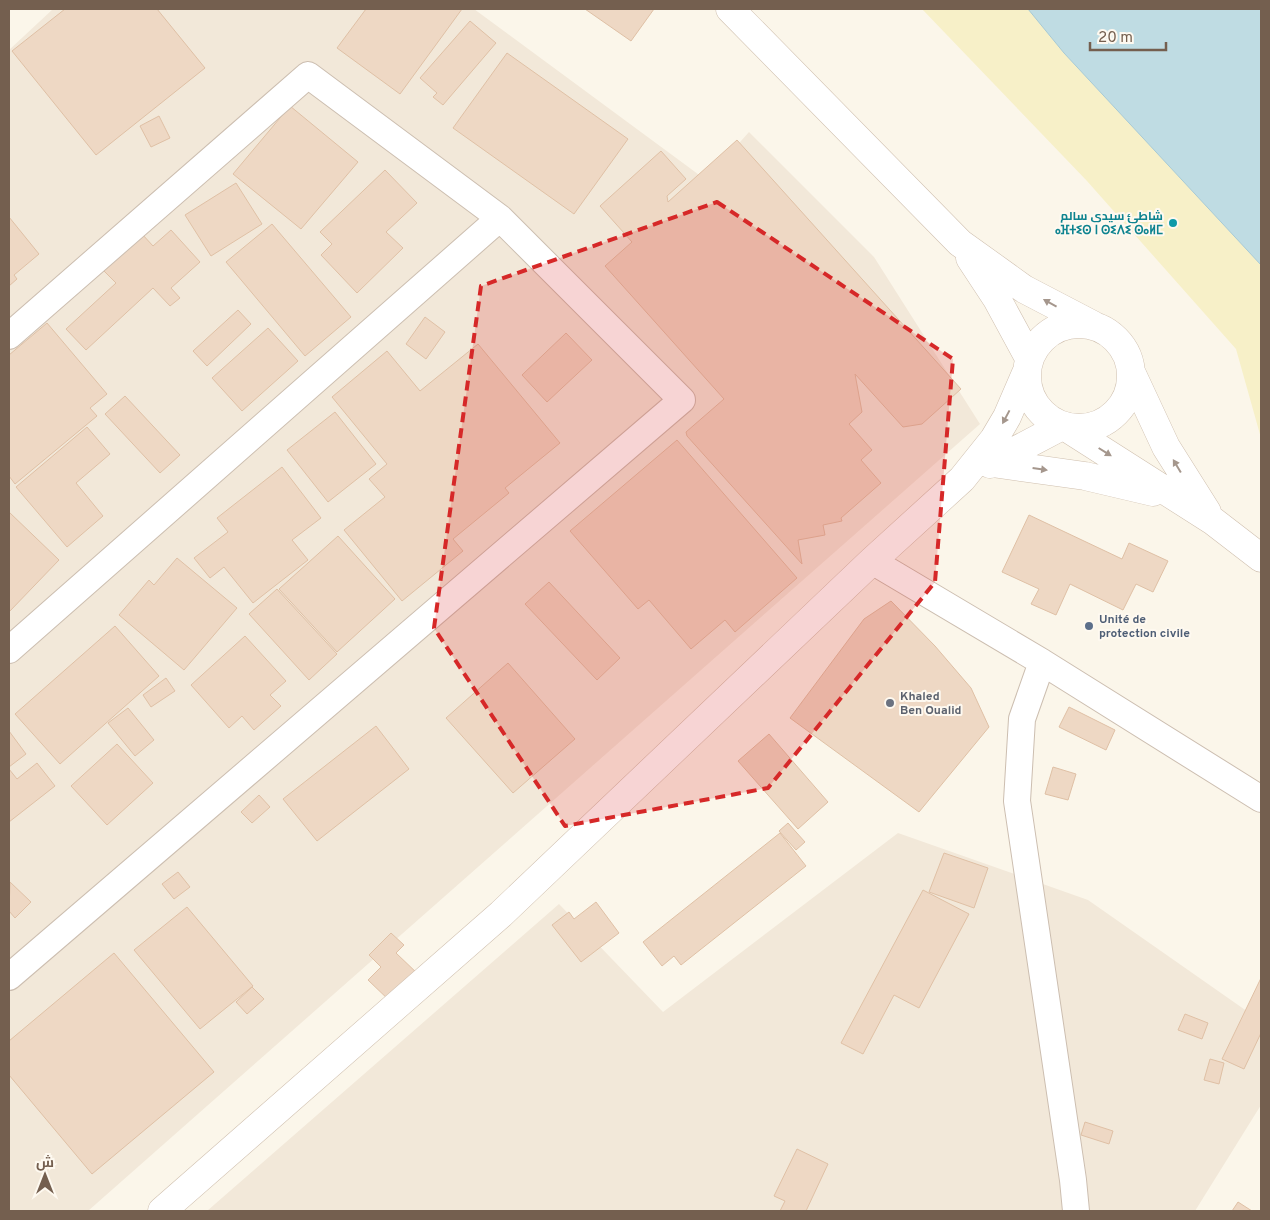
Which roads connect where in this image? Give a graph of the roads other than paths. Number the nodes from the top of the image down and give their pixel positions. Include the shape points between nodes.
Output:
1 (730, 9) edge
2 (500, 218) junction
3 (960, 242) junction
4 (1094, 325) junction
5 (9, 336) edge
6 (1028, 366) junction
7 (1132, 374) junction
8 (1063, 426) junction
9 (992, 463) junction
10 (962, 479) junction
11 (1178, 498) junction
12 (1214, 521) junction
13 (1261, 558) edge
14 (872, 561) junction
15 (9, 650) edge
16 (1042, 662) junction
17 (1261, 799) edge
18 (9, 976) edge
19 (162, 1211) edge
20 (1076, 1211) edge

1 - 3 street
2 - 5 street via 308,75
2 - 15 street
2 - 18 street via 682,400
4 -> 3 street via 1024,288
3 - 6 street via 997,299
4 - 6 street via 1078,323 1048,333 1036,344
4 - 7 street via 1121,343 1129,358
6 - 8 street via 1028,390 1035,405 1047,418
6 -> 10 street via 998,432
7 - 8 street via 1130,390 1123,405 1111,417 1096,425 1080,428
12 -> 7 street via 1166,447
8 - 9 street
8 -> 11 street
9 - 10 street
9 -> 11 street via 1085,476
10 - 14 street
11 - 12 street
12 - 13 street
14 - 16 street
14 - 19 street via 501,914
16 - 17 street
16 - 20 street via 1022,719 1016,801

